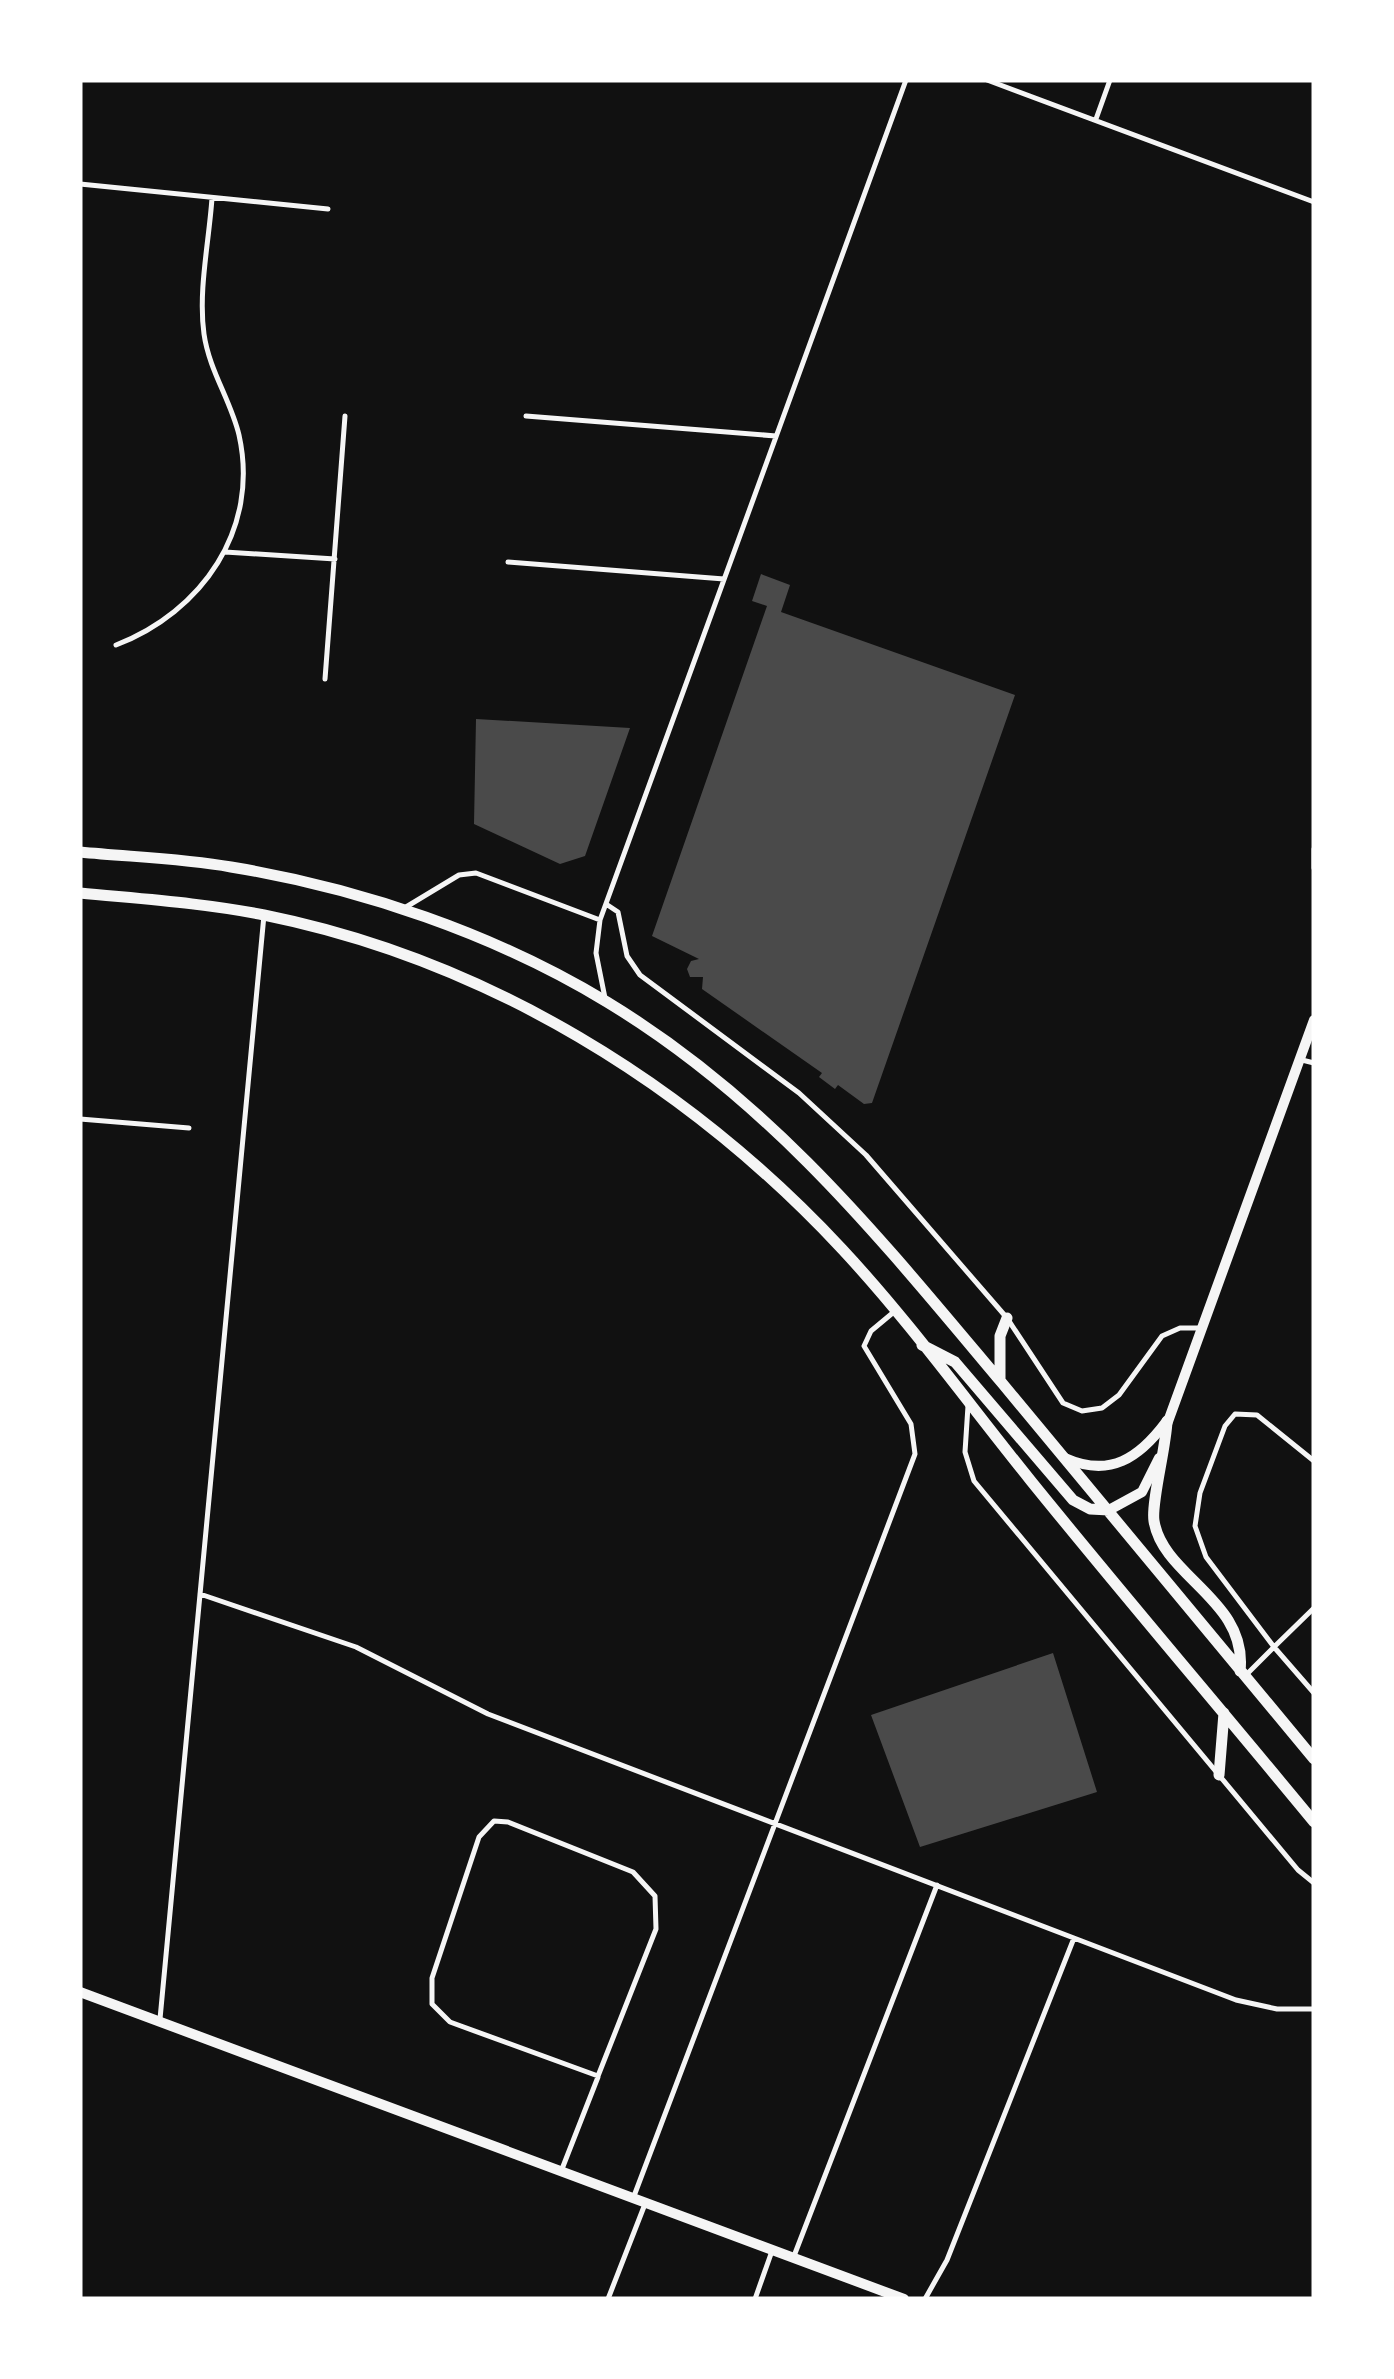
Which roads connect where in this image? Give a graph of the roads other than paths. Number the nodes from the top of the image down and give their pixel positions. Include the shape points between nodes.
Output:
1 (906, 80) edge
2 (987, 80) edge
3 (1110, 80) edge
4 (1095, 120) junction
5 (80, 184) edge
6 (212, 198) junction
7 (1314, 202) edge
8 (328, 209) dead end
9 (345, 416) dead end
10 (526, 416) dead end
11 (776, 436) junction
12 (226, 552) junction
13 (334, 559) junction
14 (508, 562) dead end
15 (724, 578) junction
16 (116, 646) dead end
17 (325, 679) dead end
18 (1314, 849) edge
19 (80, 852) edge
20 (1314, 868) edge
21 (80, 893) edge
22 (606, 904) junction
23 (398, 910) junction
24 (264, 915) junction
25 (600, 920) junction
26 (606, 1001) junction
27 (1314, 1020) edge
28 (1299, 1060) junction
29 (1314, 1063) edge
30 (80, 1120) edge
31 (189, 1128) dead end
32 (896, 1311) junction
33 (1007, 1318) junction
34 (1201, 1328) junction
35 (922, 1345) junction
36 (1000, 1380) junction
37 (968, 1403) junction
38 (1166, 1421) junction
39 (1065, 1458) junction
40 (1314, 1461) edge
41 (1109, 1510) junction
42 (200, 1594) junction
43 (1314, 1608) edge
44 (1274, 1647) junction
45 (1242, 1674) junction
46 (1314, 1693) edge
47 (1224, 1713) junction
48 (1314, 1760) edge
49 (1219, 1776) junction
50 (1314, 1822) edge
51 (775, 1824) junction
52 (1314, 1883) edge
53 (937, 1886) junction
54 (1074, 1938) junction
55 (80, 1992) edge
56 (1314, 2008) edge
57 (160, 2022) junction
58 (598, 2076) junction
59 (561, 2172) junction
60 (639, 2201) junction
61 (772, 2250) junction
62 (794, 2258) junction
63 (608, 2299) edge
64 (754, 2299) edge
65 (904, 2299) edge
66 (925, 2299) edge

1 - 11 lane
2 - 4 lane
3 - 4 lane
4 - 7 lane
5 - 6 lane
6 - 8 lane
6 - 12 lane via 204,332 238,432 243,472
9 - 13 lane
10 - 11 lane
11 - 15 lane
12 - 13 lane
12 - 16 lane via 173,614
13 - 17 lane
14 - 15 lane
15 - 22 lane
18 - 20 lane
19 - 23 street via 260,872
21 - 24 street
22 - 25 lane
22 - 33 lane via 618,912 627,956 640,975 833,1124
23 - 25 lane via 459,875 476,873
23 - 26 street via 504,950
24 - 32 street via 463,979 619,1060 727,1141 839,1246
24 - 42 lane
25 - 26 lane via 597,969
26 - 36 street via 704,1069 795,1146 882,1237
27 - 28 street
28 - 29 lane
28 - 34 street
30 - 31 lane
32 - 35 street
32 - 51 lane via 864,1346 911,1424 914,1454
33 - 34 lane via 1057,1396 1082,1411 1112,1403 1162,1336
33 - 36 street
34 - 38 street
35 - 37 street
35 - 41 street via 964,1371 1072,1500
36 - 39 street
37 - 47 street
37 - 49 lane via 965,1452 974,1481
38 - 39 street via 1144,1450 1120,1464 1092,1467
38 - 41 street via 1150,1481 1133,1500
38 - 45 street via 1154,1519 1163,1541 1233,1626
39 - 41 street
40 - 44 lane via 1258,1415 1235,1414 1195,1509 1206,1557
41 - 45 street
42 - 51 lane via 356,1647 498,1718
42 - 57 lane
43 - 44 lane
44 - 45 lane
44 - 46 lane
45 - 48 street
47 - 49 street
47 - 50 street
49 - 52 lane
51 - 53 lane
51 - 60 lane
53 - 54 lane
53 - 62 lane
54 - 56 lane via 1256,2006
54 - 66 lane
55 - 57 street
57 - 59 street
58 - 58 lane via 656,1929 655,1896 633,1872 494,1821 479,1837 432,1978 432,2004 450,2022
58 - 59 lane
59 - 60 street
60 - 61 street
60 - 63 lane
61 - 62 street
61 - 64 lane
62 - 65 street

